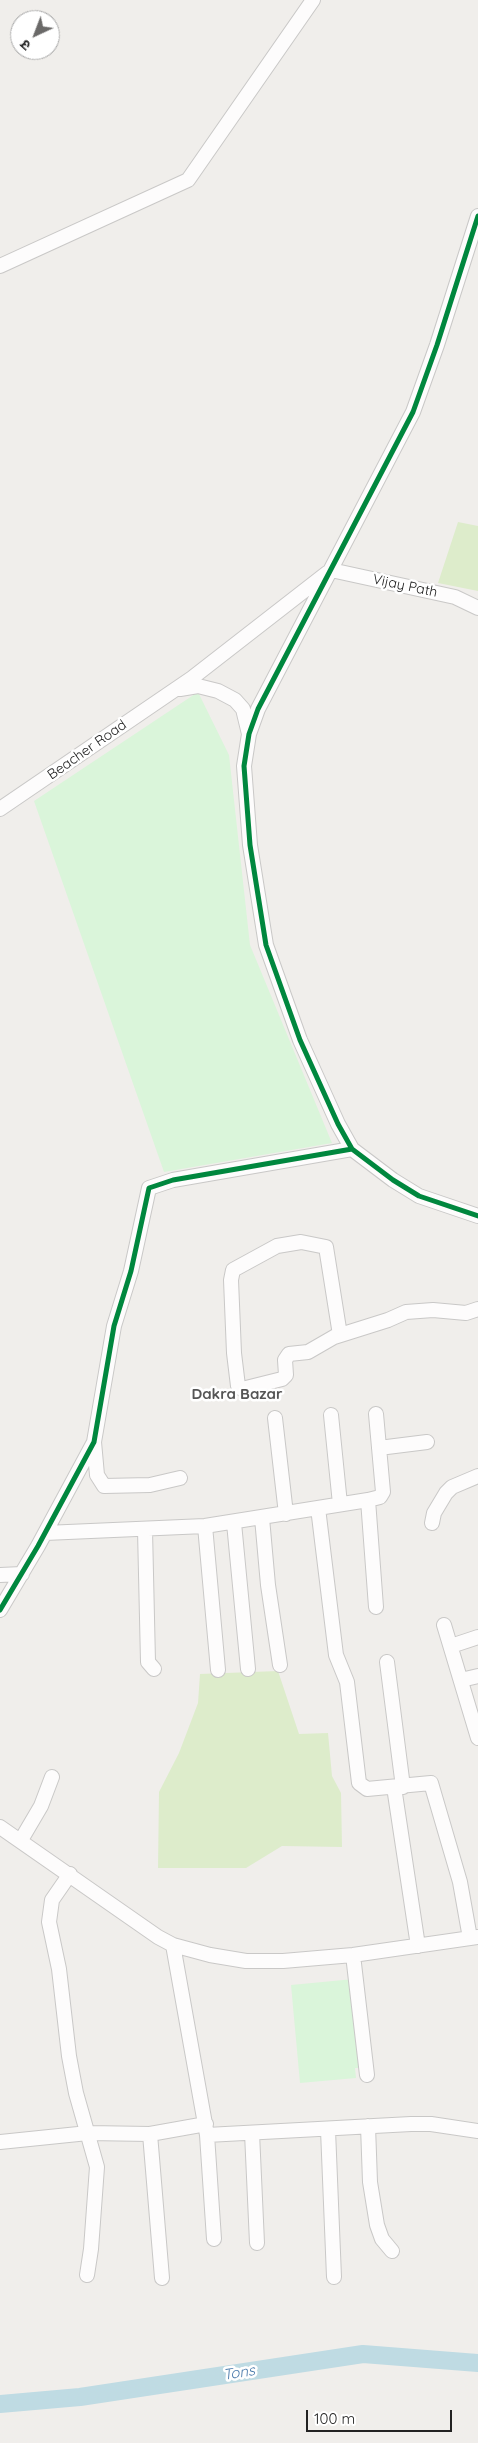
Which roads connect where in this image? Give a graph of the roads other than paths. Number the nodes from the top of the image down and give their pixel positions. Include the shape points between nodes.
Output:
1 (313, 0) edge
2 (478, 216) edge
3 (0, 266) edge
4 (331, 570) junction
5 (478, 608) edge
6 (174, 690) junction
7 (249, 734) junction
8 (0, 809) edge
9 (352, 1149) junction
10 (478, 1216) edge
11 (478, 1310) edge
12 (340, 1335) junction
13 (376, 1414) dead end
14 (331, 1415) dead end
15 (275, 1418) dead end
16 (94, 1442) junction
17 (427, 1442) dead end
18 (379, 1448) junction
19 (478, 1476) edge
20 (180, 1478) dead end
21 (368, 1500) junction
22 (340, 1504) junction
23 (318, 1508) junction
24 (286, 1514) junction
25 (262, 1518) junction
26 (234, 1523) junction
27 (432, 1523) dead end
28 (205, 1526) junction
29 (145, 1530) junction
30 (46, 1533) junction
31 (22, 1574) junction
32 (0, 1575) edge
33 (376, 1607) dead end
34 (0, 1610) edge
35 (444, 1625) dead end
36 (478, 1637) edge
37 (451, 1646) junction
38 (387, 1662) dead end
39 (280, 1665) dead end
40 (154, 1669) dead end
41 (248, 1669) dead end
42 (218, 1670) dead end
43 (478, 1676) edge
44 (461, 1680) junction
45 (478, 1738) edge
46 (52, 1778) dead end
47 (398, 1787) junction
48 (0, 1827) edge
49 (22, 1840) junction
50 (70, 1874) junction
51 (474, 1937) edge
52 (173, 1945) junction
53 (418, 1946) junction
54 (353, 1955) junction
55 (367, 2075) dead end
56 (368, 2126) junction
57 (207, 2130) junction
58 (328, 2130) junction
59 (478, 2131) edge
60 (88, 2133) junction
61 (252, 2133) junction
62 (150, 2134) junction
63 (0, 2142) edge
64 (214, 2239) dead end
65 (257, 2243) dead end
66 (392, 2250) dead end
67 (87, 2275) dead end
68 (334, 2277) dead end
69 (162, 2278) dead end

1 - 3 street via 188,180
2 - 4 street via 412,412
4 - 5 street, Vijay Path via 455,597
4 - 6 street, Beacher Road
4 - 7 street via 258,709
6 - 7 street via 198,686 235,700 243,709
6 - 8 street, Beacher Road
7 - 9 street via 244,766 250,845 266,945 300,1040
9 - 10 street via 419,1196
9 - 16 street via 173,1180 149,1188 132,1271 114,1326
11 - 12 street via 466,1313 406,1312
12 - 12 street via 308,1352 289,1354 285,1360 286,1375 282,1379 239,1388 234,1353 233,1270 277,1246 302,1242 326,1247
13 - 18 street
14 - 22 street
15 - 24 street
16 - 20 street via 98,1475 104,1486 150,1485
16 - 30 street
17 - 18 street
18 - 21 street via 383,1492 380,1497
19 - 27 street via 446,1493 439,1501
21 - 22 street
21 - 33 street
22 - 23 street
23 - 24 street
23 - 47 street via 336,1655 347,1682 358,1779 367,1789
24 - 25 street
25 - 26 street
25 - 39 street
26 - 28 street
26 - 41 street
28 - 29 street
28 - 42 street
29 - 30 street
29 - 40 street via 148,1662
30 - 31 street
31 - 32 street
31 - 34 street
35 - 37 street
36 - 37 street
37 - 44 street
38 - 47 street
43 - 44 street
44 - 45 street
46 - 49 street
47 - 51 street via 431,1783 434,1788
47 - 53 street
48 - 49 street
49 - 50 street
50 - 52 street via 158,1938
50 - 60 street via 52,1900 50,1922 60,1969 69,2056
51 - 53 street
52 - 54 street via 246,1961
52 - 57 street
53 - 54 street
54 - 55 street
56 - 58 street
56 - 59 street via 431,2124
56 - 66 street via 370,2182 377,2226 382,2239
57 - 61 street
57 - 62 street
57 - 64 street
58 - 61 street
58 - 68 street
60 - 62 street
60 - 63 street
60 - 67 street via 97,2174
61 - 65 street
62 - 69 street

